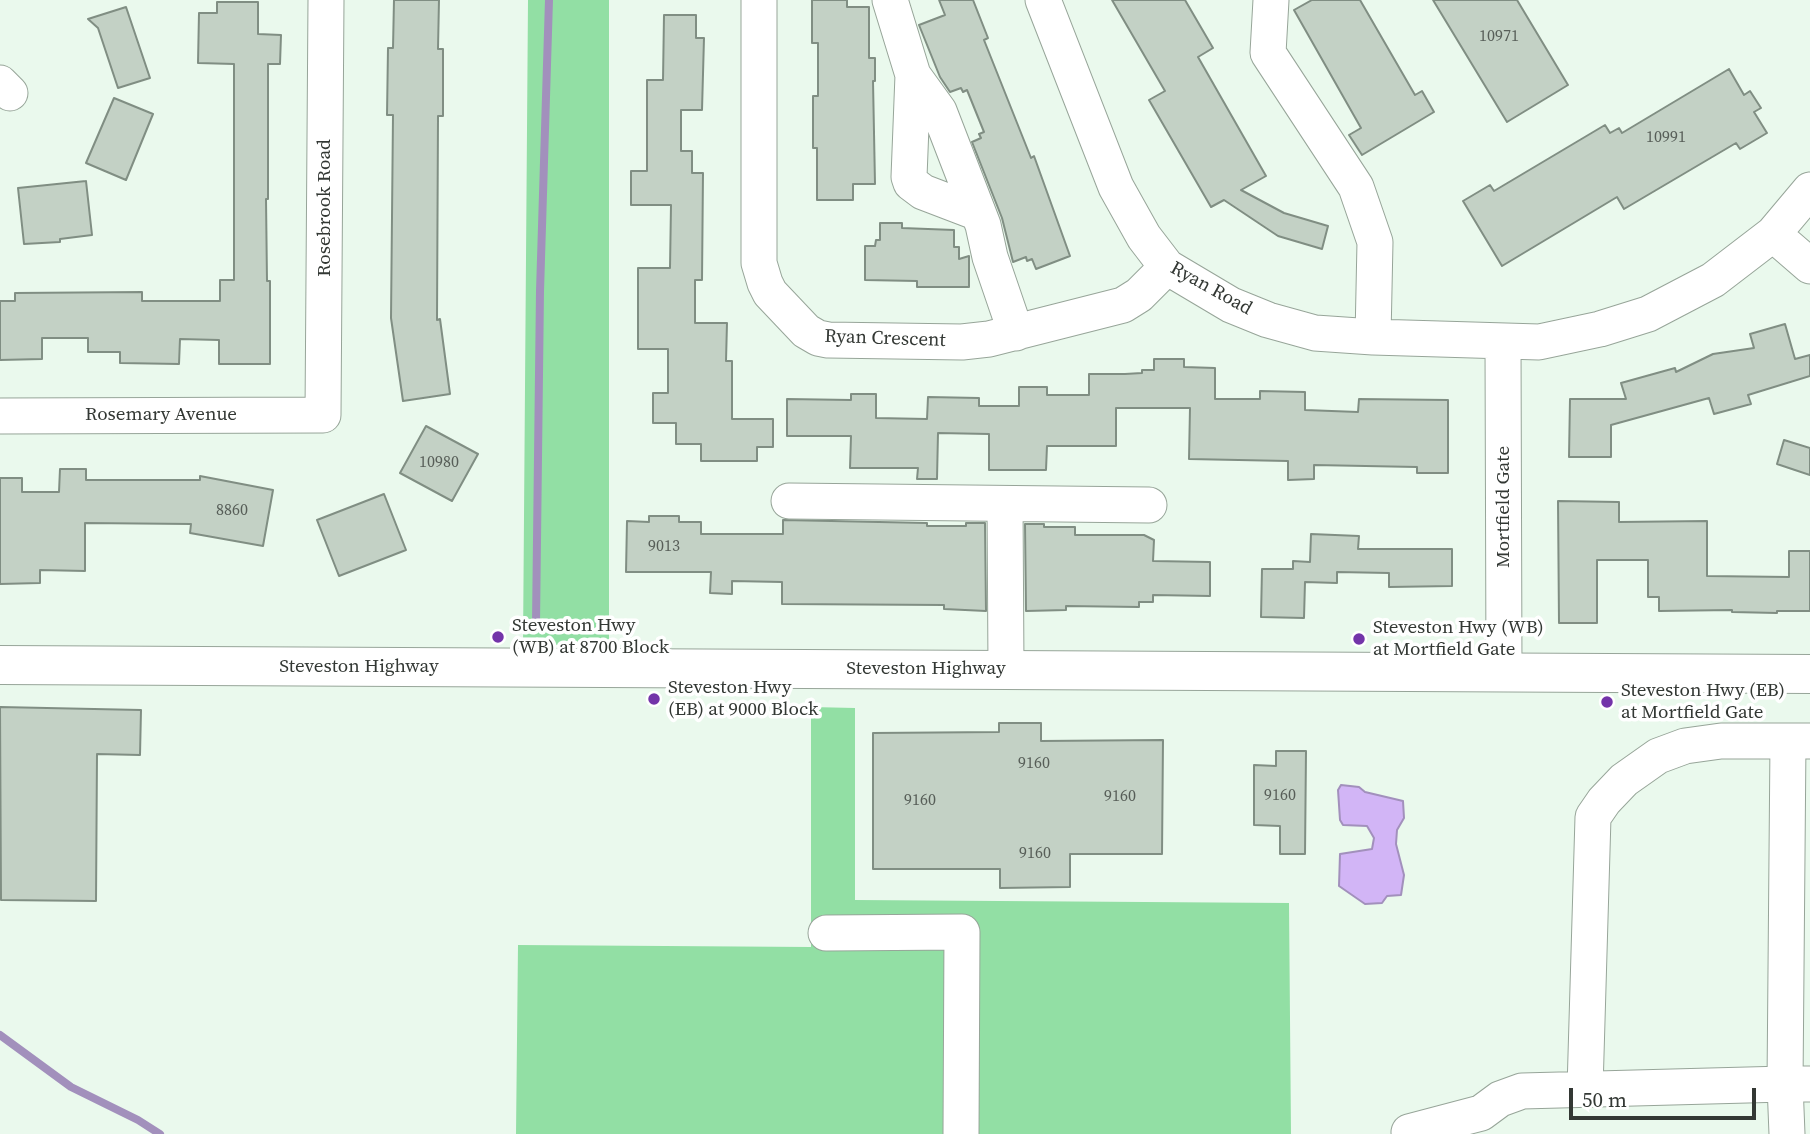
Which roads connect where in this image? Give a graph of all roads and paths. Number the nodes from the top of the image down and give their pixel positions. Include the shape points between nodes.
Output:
1 (326, 0) edge
2 (759, 0) edge
3 (890, 0) edge
4 (1043, 0) edge
5 (1270, 0) edge
6 (912, 75) junction
7 (1810, 190) edge
8 (978, 213) junction
9 (1773, 234) junction
10 (1810, 266) edge
11 (1167, 267) junction
12 (1016, 333) junction
13 (1373, 337) junction
14 (1503, 342) junction
15 (323, 415) joint
16 (0, 416) edge
17 (789, 502) dead end
18 (1005, 504) junction
19 (1149, 505) dead end
20 (0, 665) edge
21 (1006, 669) junction
22 (1504, 672) junction
23 (1810, 674) edge
24 (1799, 741) edge
25 (826, 933) dead end
26 (1798, 1084) edge
27 (1585, 1089) junction
28 (1409, 1132) edge
29 (961, 1134) edge
30 (1787, 1134) edge

1 - 15 street, Rosebrook Road
2 - 12 street, Ryan Crescent via 758,253 770,293 807,331 828,340 962,342
3 - 6 street
4 - 11 street, Ryan Road via 1116,187
5 - 13 street via 1268,53 1356,187 1375,242
6 - 8 street via 939,111
6 - 8 street via 911,183
7 - 9 street, Ryan Road
8 - 12 street
9 - 10 street
9 - 14 street, Ryan Road via 1713,280 1648,314 1600,330 1539,342
11 - 12 street, Ryan Crescent via 1131,301
11 - 13 street, Ryan Road via 1231,305 1268,320 1315,333
13 - 14 street, Ryan Road
14 - 22 street, Mortfield Gate
15 - 16 street, Rosemary Avenue
17 - 18 street
18 - 19 street
18 - 21 street
20 - 21 main road, Steveston Highway
21 - 22 main road, Steveston Highway
22 - 23 main road, Steveston Highway
24 - 26 street via 1784,940
24 - 27 street via 1685,746 1658,756 1624,780 1593,817
25 - 29 street via 962,932
26 - 27 street
26 - 30 street
27 - 28 street via 1522,1091 1481,1113

